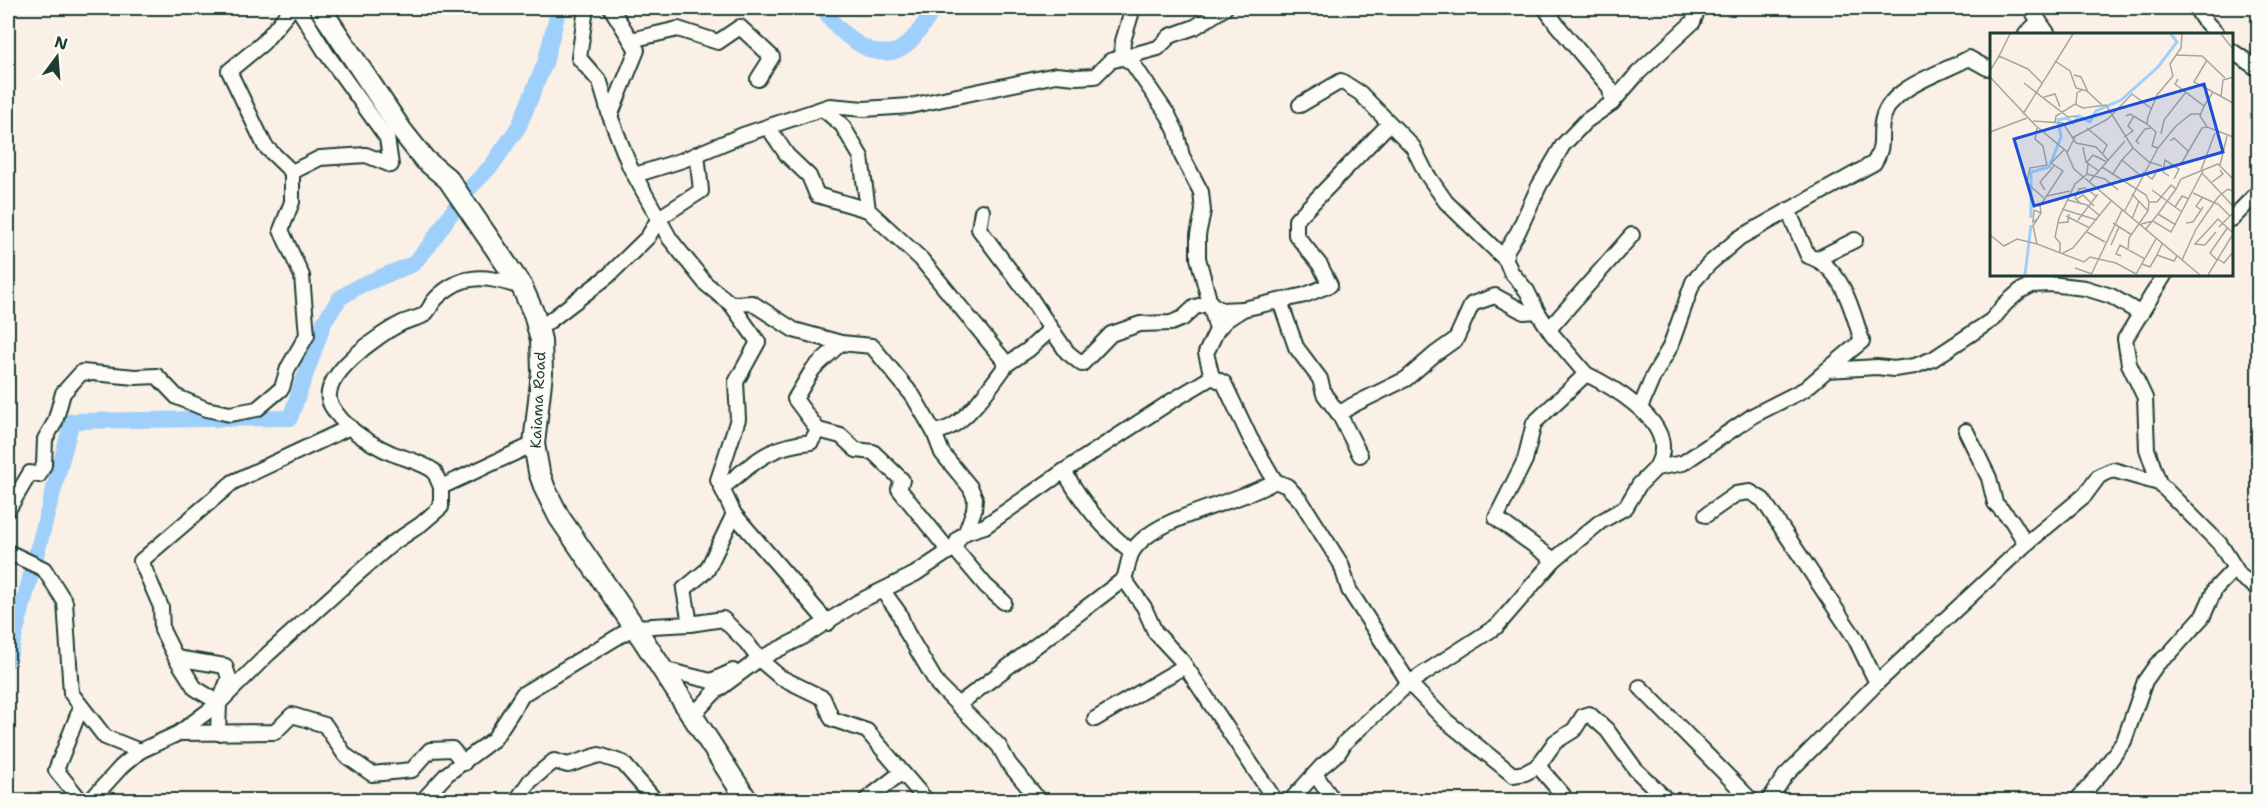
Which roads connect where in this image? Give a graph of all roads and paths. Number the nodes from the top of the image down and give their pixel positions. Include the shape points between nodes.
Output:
1 (289, 8) edge
2 (298, 8) edge
3 (320, 8) edge
4 (586, 8) edge
5 (611, 8) edge
6 (1133, 8) edge
7 (1226, 8) edge
8 (1545, 8) edge
9 (1698, 8) edge
10 (2030, 8) edge
11 (2196, 8) edge
12 (2039, 21) junction
13 (2027, 33) edge
14 (2047, 33) edge
15 (2216, 33) edge
16 (631, 40) junction
17 (2233, 52) edge
18 (1122, 57) junction
19 (1990, 67) edge
20 (2259, 69) edge
21 (759, 79) dead end
22 (1612, 103) junction
23 (1300, 105) dead end
24 (823, 108) junction
25 (610, 117) junction
26 (1389, 124) junction
27 (768, 127) junction
28 (697, 154) junction
29 (292, 172) junction
30 (635, 175) junction
31 (2259, 192) edge
32 (868, 210) junction
33 (1788, 210) junction
34 (982, 211) dead end
35 (659, 218) junction
36 (2233, 218) edge
37 (1632, 235) dead end
38 (1855, 240) dead end
39 (1817, 259) junction
40 (1506, 260) junction
41 (2164, 276) edge
42 (522, 287) junction
43 (1280, 301) junction
44 (1210, 303) junction
45 (731, 304) junction
46 (1243, 309) junction
47 (1537, 311) junction
48 (2141, 314) junction
49 (539, 329) junction
50 (1051, 329) junction
51 (1549, 329) junction
52 (1217, 330) junction
53 (841, 343) junction
54 (1007, 364) junction
55 (1827, 370) junction
56 (1586, 374) junction
57 (1212, 377) junction
58 (1640, 408) junction
59 (1339, 414) junction
60 (350, 427) junction
61 (818, 430) junction
62 (1966, 430) dead end
63 (934, 432) junction
64 (534, 444) junction
65 (1360, 455) dead end
66 (1656, 468) junction
67 (1064, 471) junction
68 (1275, 481) junction
69 (2159, 483) junction
70 (441, 487) junction
71 (722, 488) junction
72 (8, 510) edge
73 (734, 514) junction
74 (1706, 515) dead end
75 (966, 532) junction
76 (2026, 544) junction
77 (952, 549) junction
78 (8, 552) edge
79 (1132, 552) junction
80 (1554, 560) junction
81 (2235, 568) junction
82 (1124, 579) junction
83 (2259, 589) edge
84 (883, 591) junction
85 (1004, 602) dead end
86 (828, 622) junction
87 (690, 624) junction
88 (634, 627) junction
89 (176, 658) junction
90 (759, 659) junction
91 (1185, 666) junction
92 (662, 669) junction
93 (1877, 682) junction
94 (1409, 683) junction
95 (1640, 687) dead end
96 (219, 703) junction
97 (959, 704) junction
98 (81, 707) junction
99 (692, 716) junction
100 (1095, 718) dead end
101 (179, 733) junction
102 (218, 733) junction
103 (140, 752) junction
104 (464, 763) junction
105 (1538, 766) junction
106 (901, 773) junction
107 (1315, 774) junction
108 (1563, 800) edge
109 (76, 801) edge
110 (91, 801) edge
111 (423, 801) edge
112 (517, 801) edge
113 (655, 801) edge
114 (747, 801) edge
115 (866, 801) edge
116 (926, 801) edge
117 (1039, 801) edge
118 (1275, 801) edge
119 (1291, 801) edge
120 (1333, 801) edge
121 (1666, 801) edge
122 (1751, 801) edge
123 (1769, 801) edge
124 (2077, 801) edge

1 - 29 street via 262,43 229,71 265,146
2 - 29 street via 387,138 391,165 366,155 320,158
3 - 42 highway, Kaiama Road via 414,146 448,179
4 - 25 street via 579,58 600,82
5 - 16 street
6 - 18 street
7 - 18 street via 1195,27 1170,36 1158,48
8 - 22 street via 1610,88
9 - 22 street via 1693,22
10 - 12 street
11 - 15 street
12 - 13 street
12 - 14 street
16 - 21 street via 678,29 718,42 740,27 772,57
16 - 25 street via 637,50
17 - 20 street
18 - 24 street via 1110,61 1095,76 1056,75 910,106
18 - 44 street via 1133,64 1168,116 1182,156 1201,192 1204,207 1197,253
19 - 33 street via 1970,58 1905,89 1893,99 1883,117 1881,152 1874,163
22 - 40 street via 1586,121 1563,145 1506,251
23 - 26 street via 1341,81 1360,93
24 - 27 street
24 - 32 street via 842,125 861,157
25 - 30 street
26 - 40 street via 1413,147 1446,202
26 - 43 street via 1296,220 1296,235 1330,285
27 - 28 street
27 - 32 street via 787,155 809,176 817,195
28 - 30 street
28 - 35 street via 701,190
29 - 72 street via 292,202 281,230 302,276 307,335 288,368 282,388 257,409 230,414 177,397 157,376 82,372 63,393 55,422 45,439 44,465 39,475 30,473
30 - 35 street
31 - 36 street
32 - 54 street via 921,259
33 - 39 street via 1808,255
33 - 58 street via 1739,238 1693,282 1670,347
34 - 50 street via 979,229
35 - 45 street via 670,239 706,284
35 - 49 street via 648,237 608,276
37 - 51 street
38 - 39 street
39 - 55 street via 1842,286 1862,341
40 - 47 street
41 - 48 street
42 - 49 highway, Kaiama Road
42 - 60 street via 479,278 460,282 442,292 423,315 399,325 357,354 332,381 328,396 334,410
43 - 46 street
43 - 59 street via 1296,347
44 - 46 street via 1221,310
44 - 50 street via 1195,307 1171,323 1140,324 1111,334 1082,364 1066,352
44 - 52 street
45 - 53 street via 752,303 794,330
45 - 71 street via 758,342 736,382 738,419 718,480
46 - 52 street
47 - 51 street
47 - 59 street via 1524,312 1495,296 1472,304 1456,339 1406,379
48 - 55 street via 2111,296 2085,288 2032,285 2005,304 1992,320 1933,359 1894,369
48 - 69 street via 2125,339 2129,364 2145,398 2146,449
49 - 64 highway, Kaiama Road via 542,373
50 - 54 street
51 - 56 street
52 - 57 street via 1206,353
53 - 61 street via 813,369 795,399
53 - 63 street via 872,346 904,384
54 - 63 street via 974,407 950,428
55 - 66 street via 1806,389 1754,415 1683,463
56 - 58 street via 1611,386
56 - 80 street via 1534,423 1525,460 1496,518
57 - 67 street
57 - 68 street via 1224,383
58 - 66 street via 1656,427 1663,449
59 - 65 street
60 - 70 street via 381,448 434,471
60 - 89 street via 233,482 141,561 161,607 162,630
61 - 71 street via 811,442 768,452
61 - 77 street via 841,436 856,450 873,452 902,480 899,489
62 - 76 street via 1989,478 1995,503 2012,520
63 - 75 street via 942,453 975,498
64 - 70 street
64 - 88 highway, Kaiama Road via 539,472 559,517
66 - 80 street via 1639,485 1626,507 1600,522
67 - 75 street via 985,526
67 - 79 street via 1080,500
68 - 79 street via 1263,489 1188,515 1147,536
68 - 94 street via 1287,486 1301,501 1341,564 1349,590
69 - 76 street via 2113,470 2099,476 2085,495
69 - 81 street via 2220,544
70 - 96 street via 441,507 356,575
71 - 73 street
73 - 86 street
73 - 87 street via 707,570 684,589
74 - 93 street via 1736,494 1750,492 1763,500 1856,638
75 - 77 street
76 - 93 street
77 - 84 street
77 - 85 street
78 - 98 street via 44,569 65,602 71,693
79 - 82 street
80 - 94 street via 1497,626
81 - 83 street
81 - 124 street via 2215,589 2203,616 2145,681 2124,741
82 - 91 street via 1144,607 1155,632
82 - 97 street
84 - 86 street
84 - 97 street via 938,685
86 - 90 street
87 - 88 street
87 - 90 street via 723,619
88 - 92 highway, Kaiama Road
88 - 104 street via 522,694 495,739
89 - 96 street via 195,688
89 - 96 street via 225,666 229,678
90 - 92 street via 711,681
90 - 99 street via 722,686
90 - 106 street via 780,677 823,698 832,719 867,731
91 - 100 street
91 - 118 street
92 - 99 highway, Kaiama Road
93 - 123 street via 1785,776
94 - 105 street via 1445,720 1513,775
94 - 107 street
95 - 122 street
96 - 101 street
96 - 102 street
97 - 117 street via 999,746
98 - 103 street via 105,737
98 - 109 street via 56,771
99 - 114 highway, Kaiama Road
101 - 102 street
101 - 103 street
102 - 104 street via 275,732 292,715 325,725 345,755 372,774 412,770 430,750 452,749
103 - 110 street
104 - 111 street via 447,774
105 - 108 street
105 - 121 street via 1556,742 1574,730 1582,716 1589,714
106 - 115 street
106 - 116 street
107 - 119 street
107 - 120 street
112 - 113 street via 530,781 554,761 568,765 599,754 623,764

